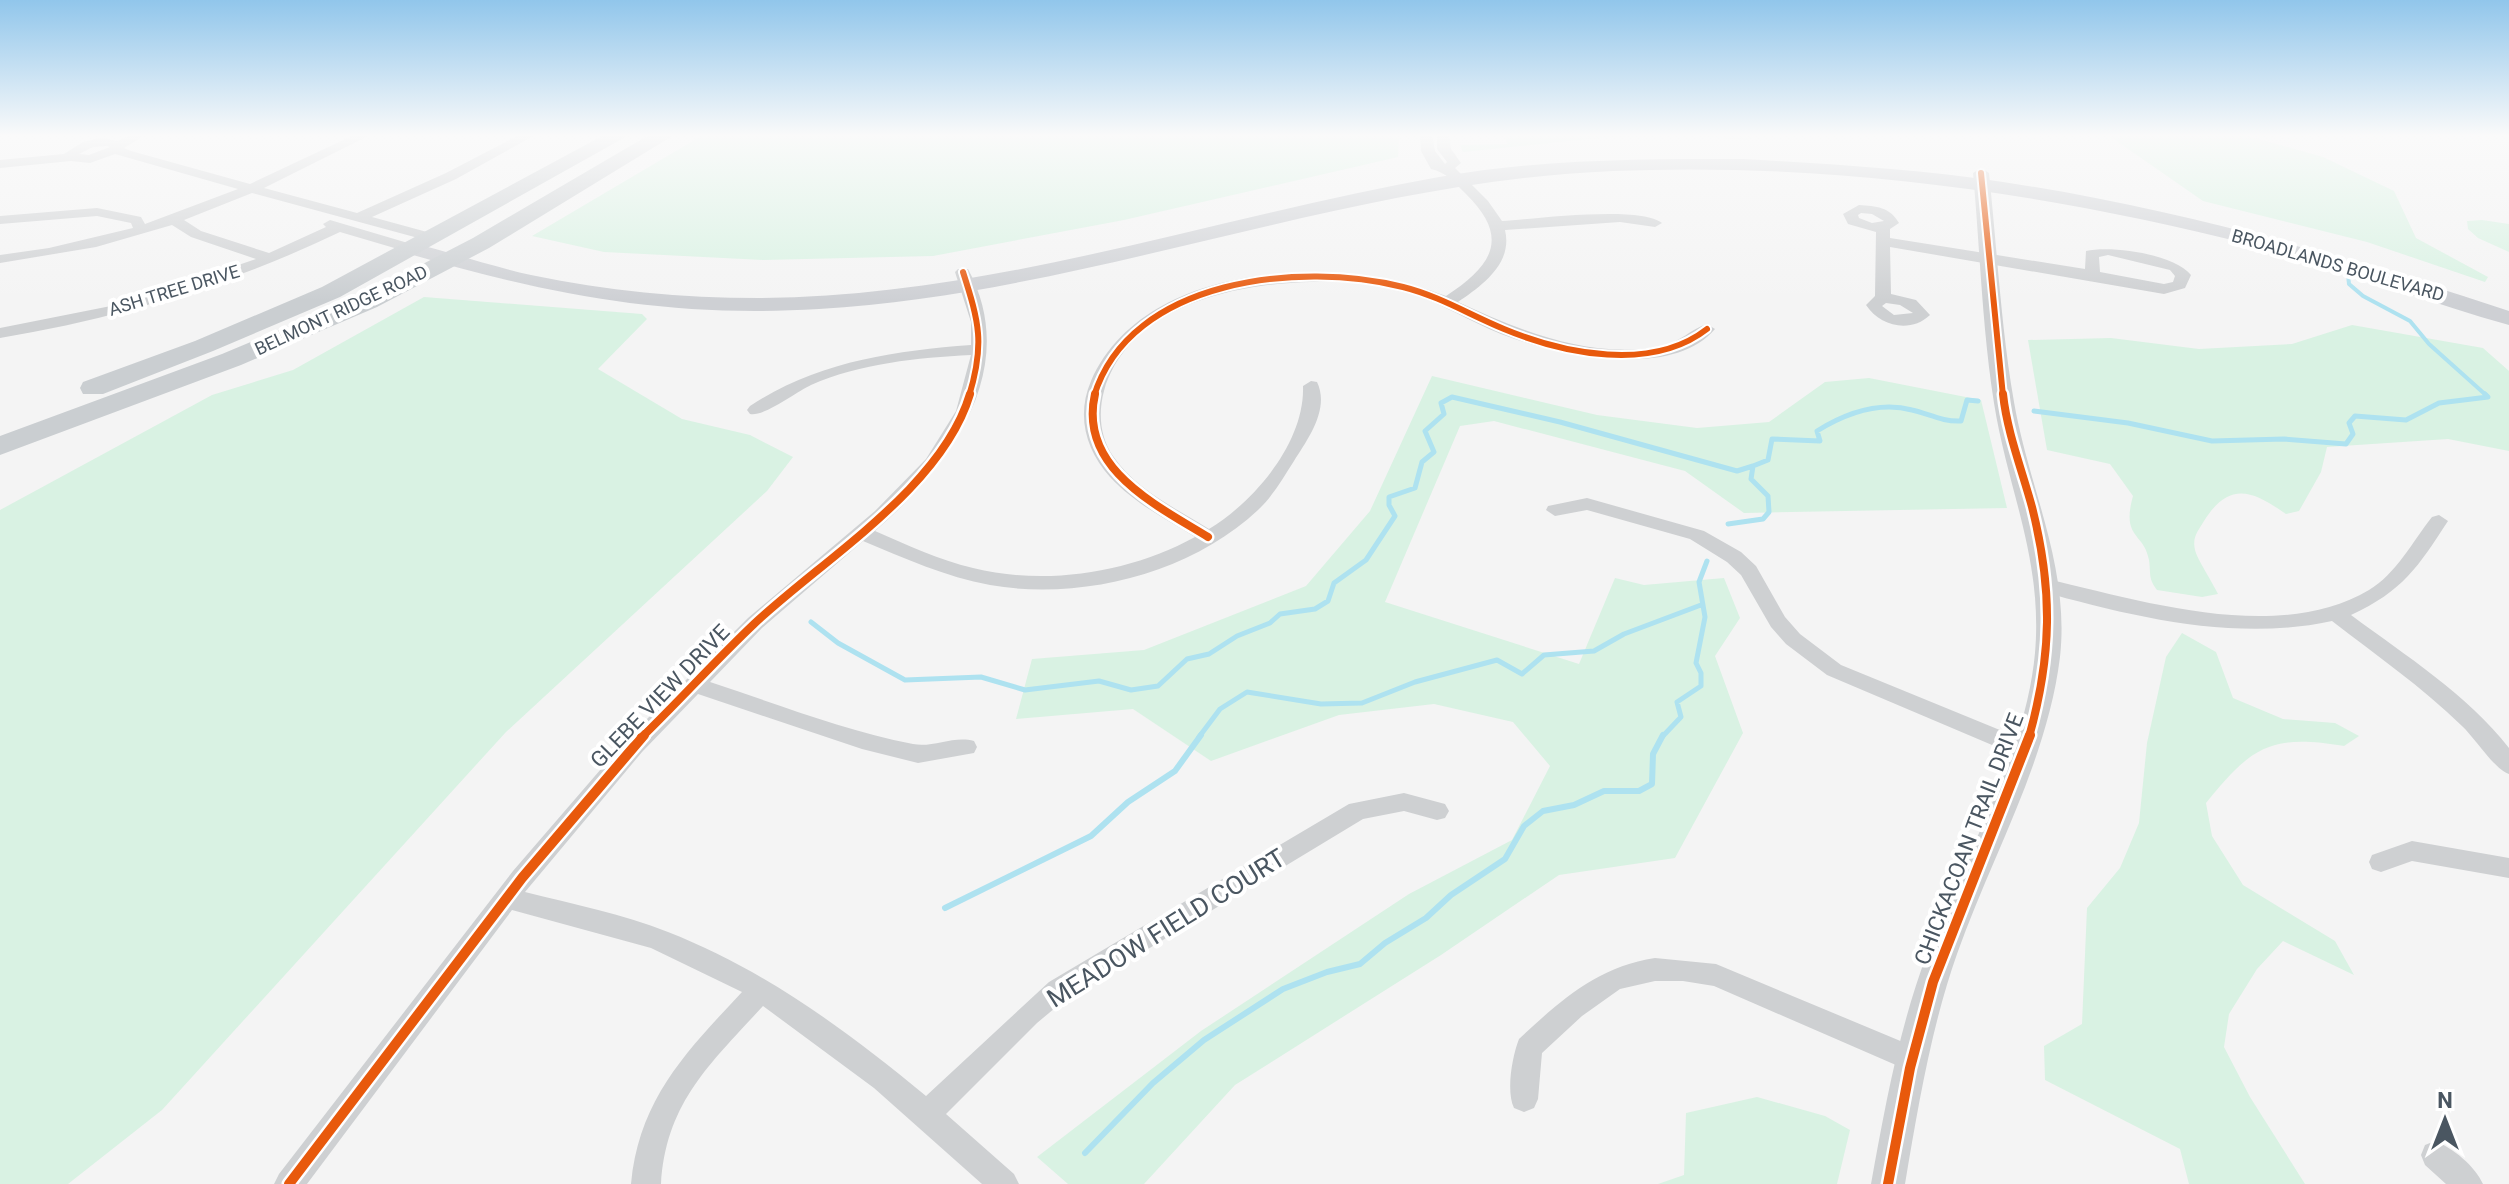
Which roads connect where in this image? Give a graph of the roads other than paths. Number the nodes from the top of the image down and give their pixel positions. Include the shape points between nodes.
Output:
1 (212, 190) edge
2 (250, 190) edge
3 (258, 190) edge
4 (414, 190) edge
5 (519, 190) edge
6 (569, 190) edge
7 (1371, 190) edge
8 (1469, 190) edge
9 (1983, 190) edge
10 (2036, 190) edge
11 (2073, 190) edge
12 (235, 197) junction
13 (360, 217) junction
14 (521, 218) junction
15 (0, 220) edge
16 (174, 220) junction
17 (1655, 223) dead end
18 (340, 226) junction
19 (1496, 226) junction
20 (142, 231) junction
21 (423, 243) junction
22 (459, 254) junction
23 (0, 259) edge
24 (271, 259) junction
25 (1990, 259) junction
26 (516, 261) junction
27 (2093, 275) junction
28 (965, 278) junction
29 (1883, 298) dead end
30 (1447, 302) junction
31 (2509, 306) edge
32 (2509, 318) edge
33 (1707, 329) dead end
34 (0, 333) edge
35 (981, 349) junction
36 (1311, 386) dead end
37 (756, 410) dead end
38 (0, 423) edge
39 (0, 446) edge
40 (1555, 510) dead end
41 (2439, 521) dead end
42 (861, 533) junction
43 (1208, 537) junction
44 (2047, 586) junction
45 (2334, 612) junction
46 (692, 684) junction
47 (966, 747) dead end
48 (2026, 750) junction
49 (2509, 765) edge
50 (1437, 811) dead end
51 (2381, 862) dead end
52 (2509, 868) edge
53 (507, 898) junction
54 (762, 989) junction
55 (1912, 1059) junction
56 (1524, 1099) dead end
57 (926, 1115) junction
58 (2435, 1155) dead end
59 (289, 1184) edge
60 (646, 1184) edge
61 (1004, 1184) edge
62 (1888, 1184) edge
63 (2468, 1184) edge

1 - 12 street
2 - 12 street
3 - 13 street
4 - 13 street
5 - 21 main road, BELMONT RIDGE ROAD
6 - 14 main road, BELMONT RIDGE ROAD
7 - 28 main road, BROADLANDS BOULEVARD
8 - 19 street
9 - 25 street, CHICKACOAN TRAIL DRIVE
10 - 32 main road, BROADLANDS BOULEVARD via 2316,255
11 - 31 main road, BROADLANDS BOULEVARD via 2119,196 2348,253
12 - 16 street
12 - 18 street
13 - 21 street
14 - 22 main road, BELMONT RIDGE ROAD
14 - 26 main road via 499,244 502,254
15 - 20 street via 109,212 136,220
16 - 20 street
16 - 24 street via 196,234
17 - 19 street via 1620,218
18 - 21 street
18 - 24 street, ASH TREE DRIVE
19 - 30 street via 1500,243 1494,264 1477,283
20 - 23 street via 79,248
21 - 22 main road, BROADLANDS BOULEVARD
21 - 38 main road, BELMONT RIDGE ROAD via 331,292
22 - 26 main road, BROADLANDS BOULEVARD
22 - 28 main road, BROADLANDS BOULEVARD via 567,288 717,303 818,302
22 - 39 main road, BELMONT RIDGE ROAD via 369,301 247,354
24 - 34 street, ASH TREE DRIVE via 110,310
25 - 27 street
25 - 29 street via 1884,235
25 - 44 street, CHICKACOAN TRAIL DRIVE via 2004,402 2038,529
26 - 28 main road, BROADLANDS BOULEVARD via 612,280 729,288
27 - 27 street via 2172,290 2183,275 2167,265 2100,251 2091,254
28 - 35 street, GLEBE VIEW DRIVE
30 - 33 street via 1516,334 1590,351 1680,349
30 - 43 street via 1382,282 1293,278 1195,297 1132,332 1113,354 1094,393 1095,438 1109,464 1129,484
35 - 37 street via 848,368 776,395
35 - 42 street, GLEBE VIEW DRIVE via 971,394 945,445 909,489
36 - 43 street via 1313,412 1277,474 1249,508
40 - 48 street via 1587,504 1697,535 1749,571 1778,622 1834,670
41 - 45 street via 2392,581
42 - 43 street via 954,570 1038,583 1125,572
42 - 46 street, GLEBE VIEW DRIVE
44 - 45 street via 2211,619 2281,621
44 - 48 street, CHICKACOAN TRAIL DRIVE via 2041,694
45 - 49 street via 2455,707
46 - 47 street via 862,741 918,754
46 - 53 street, GLEBE VIEW DRIVE
48 - 55 street, CHICKACOAN TRAIL DRIVE via 1941,957
50 - 57 street, MEADOW FIELD COURT via 1404,802 1381,803 1331,826 1058,990
51 - 52 street via 2412,851
53 - 54 street via 660,941
53 - 59 street, GLEBE VIEW DRIVE
54 - 57 street via 819,1025
54 - 60 street via 676,1085 650,1137
55 - 56 street via 1716,975 1659,969 1630,973 1588,992 1529,1048
55 - 62 street, CHICKACOAN TRAIL DRIVE
57 - 61 street
58 - 63 street

